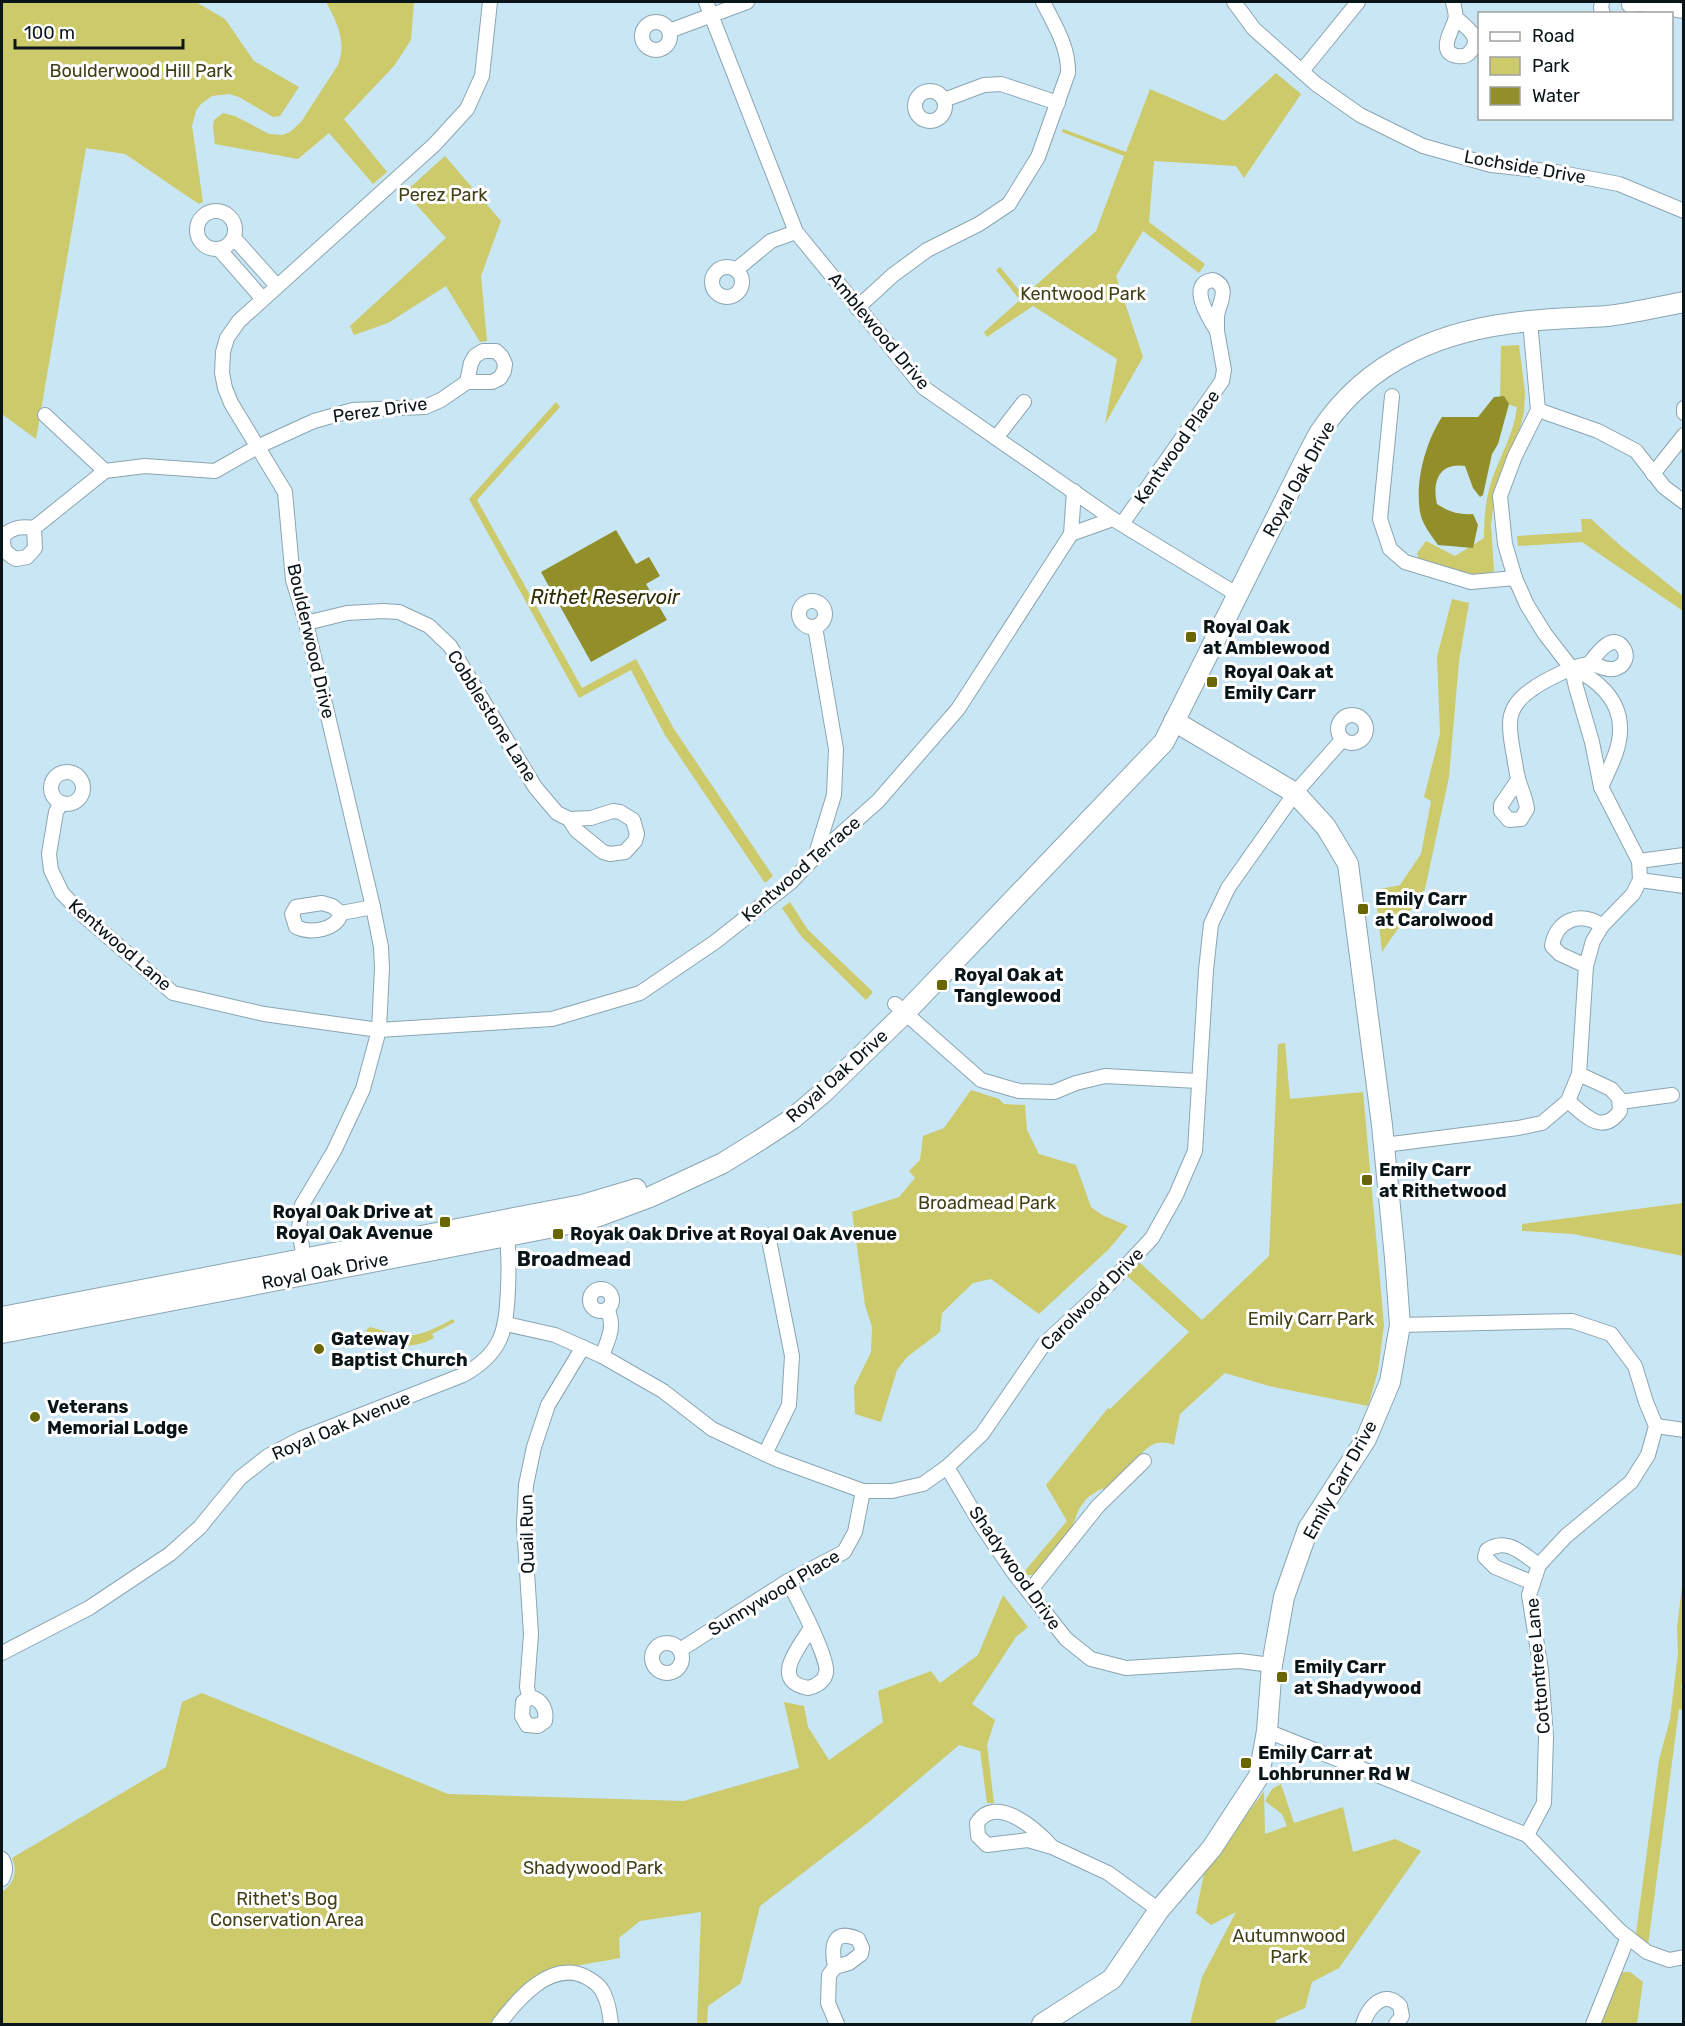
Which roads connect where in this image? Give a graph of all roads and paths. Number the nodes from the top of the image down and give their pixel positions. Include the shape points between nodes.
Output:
1 (490, 2) edge
2 (706, 2) edge
3 (747, 2) edge
4 (1043, 2) edge
5 (1234, 2) edge
6 (1358, 2) edge
7 (1453, 2) edge
8 (1628, 7) edge
9 (1683, 11) edge
10 (711, 15) junction
11 (1456, 18) dead end
12 (669, 31) dead end
13 (1302, 72) junction
14 (944, 100) dead end
15 (1058, 103) junction
16 (1683, 211) edge
17 (796, 232) junction
18 (234, 238) junction
19 (219, 249) junction
20 (737, 269) dead end
21 (276, 286) junction
22 (262, 298) junction
23 (1683, 302) edge
24 (857, 308) junction
25 (1530, 321) junction
26 (1217, 332) dead end
27 (467, 382) dead end
28 (1392, 396) dead end
29 (1024, 402) dead end
30 (1683, 408) edge
31 (1538, 410) junction
32 (1683, 413) edge
33 (45, 416) dead end
34 (1683, 435) edge
35 (996, 438) junction
36 (257, 447) junction
37 (105, 471) junction
38 (1653, 474) junction
39 (1074, 491) junction
40 (1683, 502) edge
41 (1118, 521) junction
42 (34, 528) dead end
43 (1071, 534) junction
44 (1515, 578) junction
45 (1239, 595) junction
46 (306, 623) junction
47 (815, 627) dead end
48 (1589, 664) dead end
49 (1572, 669) junction
50 (1174, 721) junction
51 (1342, 740) dead end
52 (1518, 780) dead end
53 (1601, 787) junction
54 (1295, 793) junction
55 (61, 803) dead end
56 (569, 819) junction
57 (1683, 855) edge
58 (814, 858) junction
59 (1639, 861) junction
60 (1640, 880) junction
61 (1683, 886) edge
62 (373, 906) junction
63 (341, 913) dead end
64 (1602, 926) junction
65 (1586, 966) junction
66 (900, 1009) junction
67 (379, 1030) junction
68 (1579, 1074) junction
69 (1198, 1081) junction
70 (1672, 1095) dead end
71 (1568, 1101) junction
72 (1620, 1102) junction
73 (1384, 1145) junction
74 (506, 1228) junction
75 (768, 1235) dead end
76 (305, 1266) junction
77 (607, 1309) dead end
78 (2, 1317) edge
79 (506, 1324) junction
80 (1400, 1324) junction
81 (2, 1332) edge
82 (583, 1347) junction
83 (602, 1356) junction
84 (1656, 1426) junction
85 (1683, 1430) edge
86 (765, 1454) junction
87 (1144, 1461) dead end
88 (946, 1467) junction
89 (863, 1491) junction
90 (1539, 1565) junction
91 (788, 1581) junction
92 (1533, 1582) junction
93 (1029, 1592) junction
94 (811, 1628) dead end
95 (680, 1650) dead end
96 (2, 1653) edge
97 (1272, 1665) junction
98 (529, 1697) dead end
99 (1267, 1731) junction
100 (1527, 1835) junction
101 (1052, 1847) junction
102 (2, 1859) edge
103 (2, 1879) edge
104 (1159, 1910) junction
105 (1628, 1937) junction
106 (1683, 1957) edge
107 (835, 1966) dead end
108 (499, 2025) edge
109 (611, 2025) edge
110 (837, 2025) edge
111 (1042, 2025) edge
112 (1363, 2025) edge
113 (1396, 2025) edge
114 (1593, 2025) edge

1 - 21 street, Boulderwood Drive via 482,76 467,109 427,152
2 - 10 street, Amblewood Drive
3 - 10 street
4 - 15 street via 1069,60
5 - 13 street, Lochside Drive via 1254,29
6 - 13 street
7 - 11 street
8 - 9 street via 1642,4
10 - 12 street
10 - 17 street, Amblewood Drive
13 - 16 street, Lochside Drive via 1360,115 1423,146 1491,165 1619,184
14 - 15 street via 984,85 1001,84
15 - 24 street via 1038,157 1009,204 927,250
17 - 20 street via 771,241
17 - 24 street, Amblewood Drive
18 - 19 street
18 - 19 street via 235,224 227,214 214,210 201,216 196,229 201,242
18 - 21 street
19 - 22 street
21 - 22 street, Boulderwood Drive
22 - 36 street, Boulderwood Drive via 227,338 222,373 231,403
23 - 25 main road, Royal Oak Drive via 1609,316
24 - 35 street, Amblewood Drive via 924,388
25 - 31 street
25 - 45 main road, Royal Oak Drive via 1470,329 1435,340 1403,355 1342,404 1303,464
26 - 41 street, Kentwood Place via 1224,370 1222,381
27 - 36 street, Perez Drive via 425,407 353,410 315,420
28 - 44 street via 1380,519 1390,549 1405,562 1471,582
29 - 35 street
30 - 32 street
31 - 38 street via 1622,442 1636,451
31 - 44 street via 1500,496 1505,544
33 - 37 street
34 - 38 street
35 - 39 street, Amblewood Drive
36 - 37 street, Perez Drive via 216,471 145,466
36 - 46 street, Boulderwood Drive via 285,492 293,580
37 - 42 street
38 - 40 street
39 - 41 street, Amblewood Drive
39 - 43 street, Kentwood Terrace
41 - 43 street
41 - 45 street, Amblewood Drive
43 - 58 street, Kentwood Terrace via 957,709 878,801
44 - 49 street via 1527,605
45 - 50 main road, Royal Oak Drive
46 - 56 street, Cobblestone Lane via 347,613 383,611 399,612 429,626 450,646 536,787 557,813
46 - 62 street, Boulderwood Drive
47 - 58 street via 836,750 834,795
48 - 49 street
49 - 52 street via 1532,689 1516,702 1509,728
49 - 53 street
49 - 53 street via 1588,674 1607,692 1616,708 1619,740
50 - 54 main road, Emily Carr Drive
50 - 66 main road, Royal Oak Drive via 1149,741
51 - 54 street, Carolwood Drive
53 - 59 street
54 - 69 street, Carolwood Drive via 1228,888 1211,924
54 - 73 main road, Emily Carr Drive via 1326,827 1348,864
55 - 67 street, Kentwood Lane via 49,854 51,870 62,893 173,993 264,1014
56 - 56 street, Cobblestone Lane via 576,830 603,852 625,852 635,842 636,827 620,812
57 - 59 street
58 - 67 street, Kentwood Terrace via 791,882 716,942 640,993 552,1019
59 - 60 street
60 - 61 street
60 - 64 street via 1634,894
62 - 63 street
62 - 67 street, Boulderwood Drive via 381,947
64 - 65 street
64 - 65 street via 1594,920 1579,918 1562,924 1554,934 1552,946
65 - 68 street
66 - 69 street via 981,1080 1019,1091 1054,1092 1105,1076
66 - 74 main road, Royal Oak Drive via 759,1128 721,1150 631,1191
67 - 76 street, Boulderwood Drive via 363,1089 334,1151 302,1205 299,1228
68 - 71 street
68 - 72 street via 1611,1089
69 - 88 street, Carolwood Drive via 1195,1151 1152,1238 1044,1344 982,1434
70 - 72 street
71 - 72 street via 1601,1123 1615,1118
71 - 73 street via 1542,1122 1518,1128
73 - 80 main road, Emily Carr Drive
74 - 76 main road, Royal Oak Drive
74 - 79 street, Royal Oak Avenue via 510,1255
75 - 86 street via 792,1356 789,1405
76 - 78 main road, Royal Oak Drive
76 - 81 main road, Royal Oak Drive
77 - 83 street via 612,1329
79 - 82 street, Carolwood Drive via 555,1335
79 - 96 street, Royal Oak Avenue via 489,1355 473,1370 300,1439 268,1456 240,1478 201,1527 170,1554 89,1608
80 - 84 street via 1572,1321 1611,1334 1635,1366
80 - 97 main road, Emily Carr Drive via 1390,1382 1366,1439 1308,1529 1284,1597
82 - 83 street, Carolwood Drive
82 - 98 street, Quail Run via 548,1405 526,1485
83 - 86 street, Carolwood Drive via 663,1391 712,1429
84 - 85 street
84 - 90 street, Cottontree Lane via 1648,1455 1631,1482 1566,1536
86 - 89 street, Carolwood Drive
87 - 93 street via 1098,1506
88 - 89 street, Carolwood Drive via 923,1484 892,1491
88 - 93 street, Shadywood Drive
89 - 91 street, Sunnywood Place via 855,1532 844,1552
90 - 92 street, Cottontree Lane
90 - 92 street via 1509,1545 1497,1544 1487,1550 1485,1557 1495,1567
91 - 94 street
91 - 95 street, Sunnywood Place
92 - 100 street, Cottontree Lane via 1529,1595 1541,1670 1545,1803
93 - 97 street, Shadywood Drive via 1066,1639 1092,1659 1126,1668 1240,1660
97 - 99 main road, Emily Carr Drive
99 - 100 street
99 - 104 main road, Emily Carr Drive via 1259,1776 1212,1848
100 - 105 street
101 - 101 street via 1015,1816 993,1812 977,1823 978,1836 987,1845 1028,1840
101 - 104 street via 1108,1873
102 - 103 street via 6,1871
104 - 111 main road, Emily Carr Drive via 1112,1979
105 - 106 street via 1647,1952 1669,1960
105 - 114 street
107 - 110 street via 829,1974 828,2003
108 - 109 street via 528,1991 564,1973 582,1975 597,1983 606,1997
112 - 113 street via 1368,2010 1387,1999 1397,2002 1402,2011

